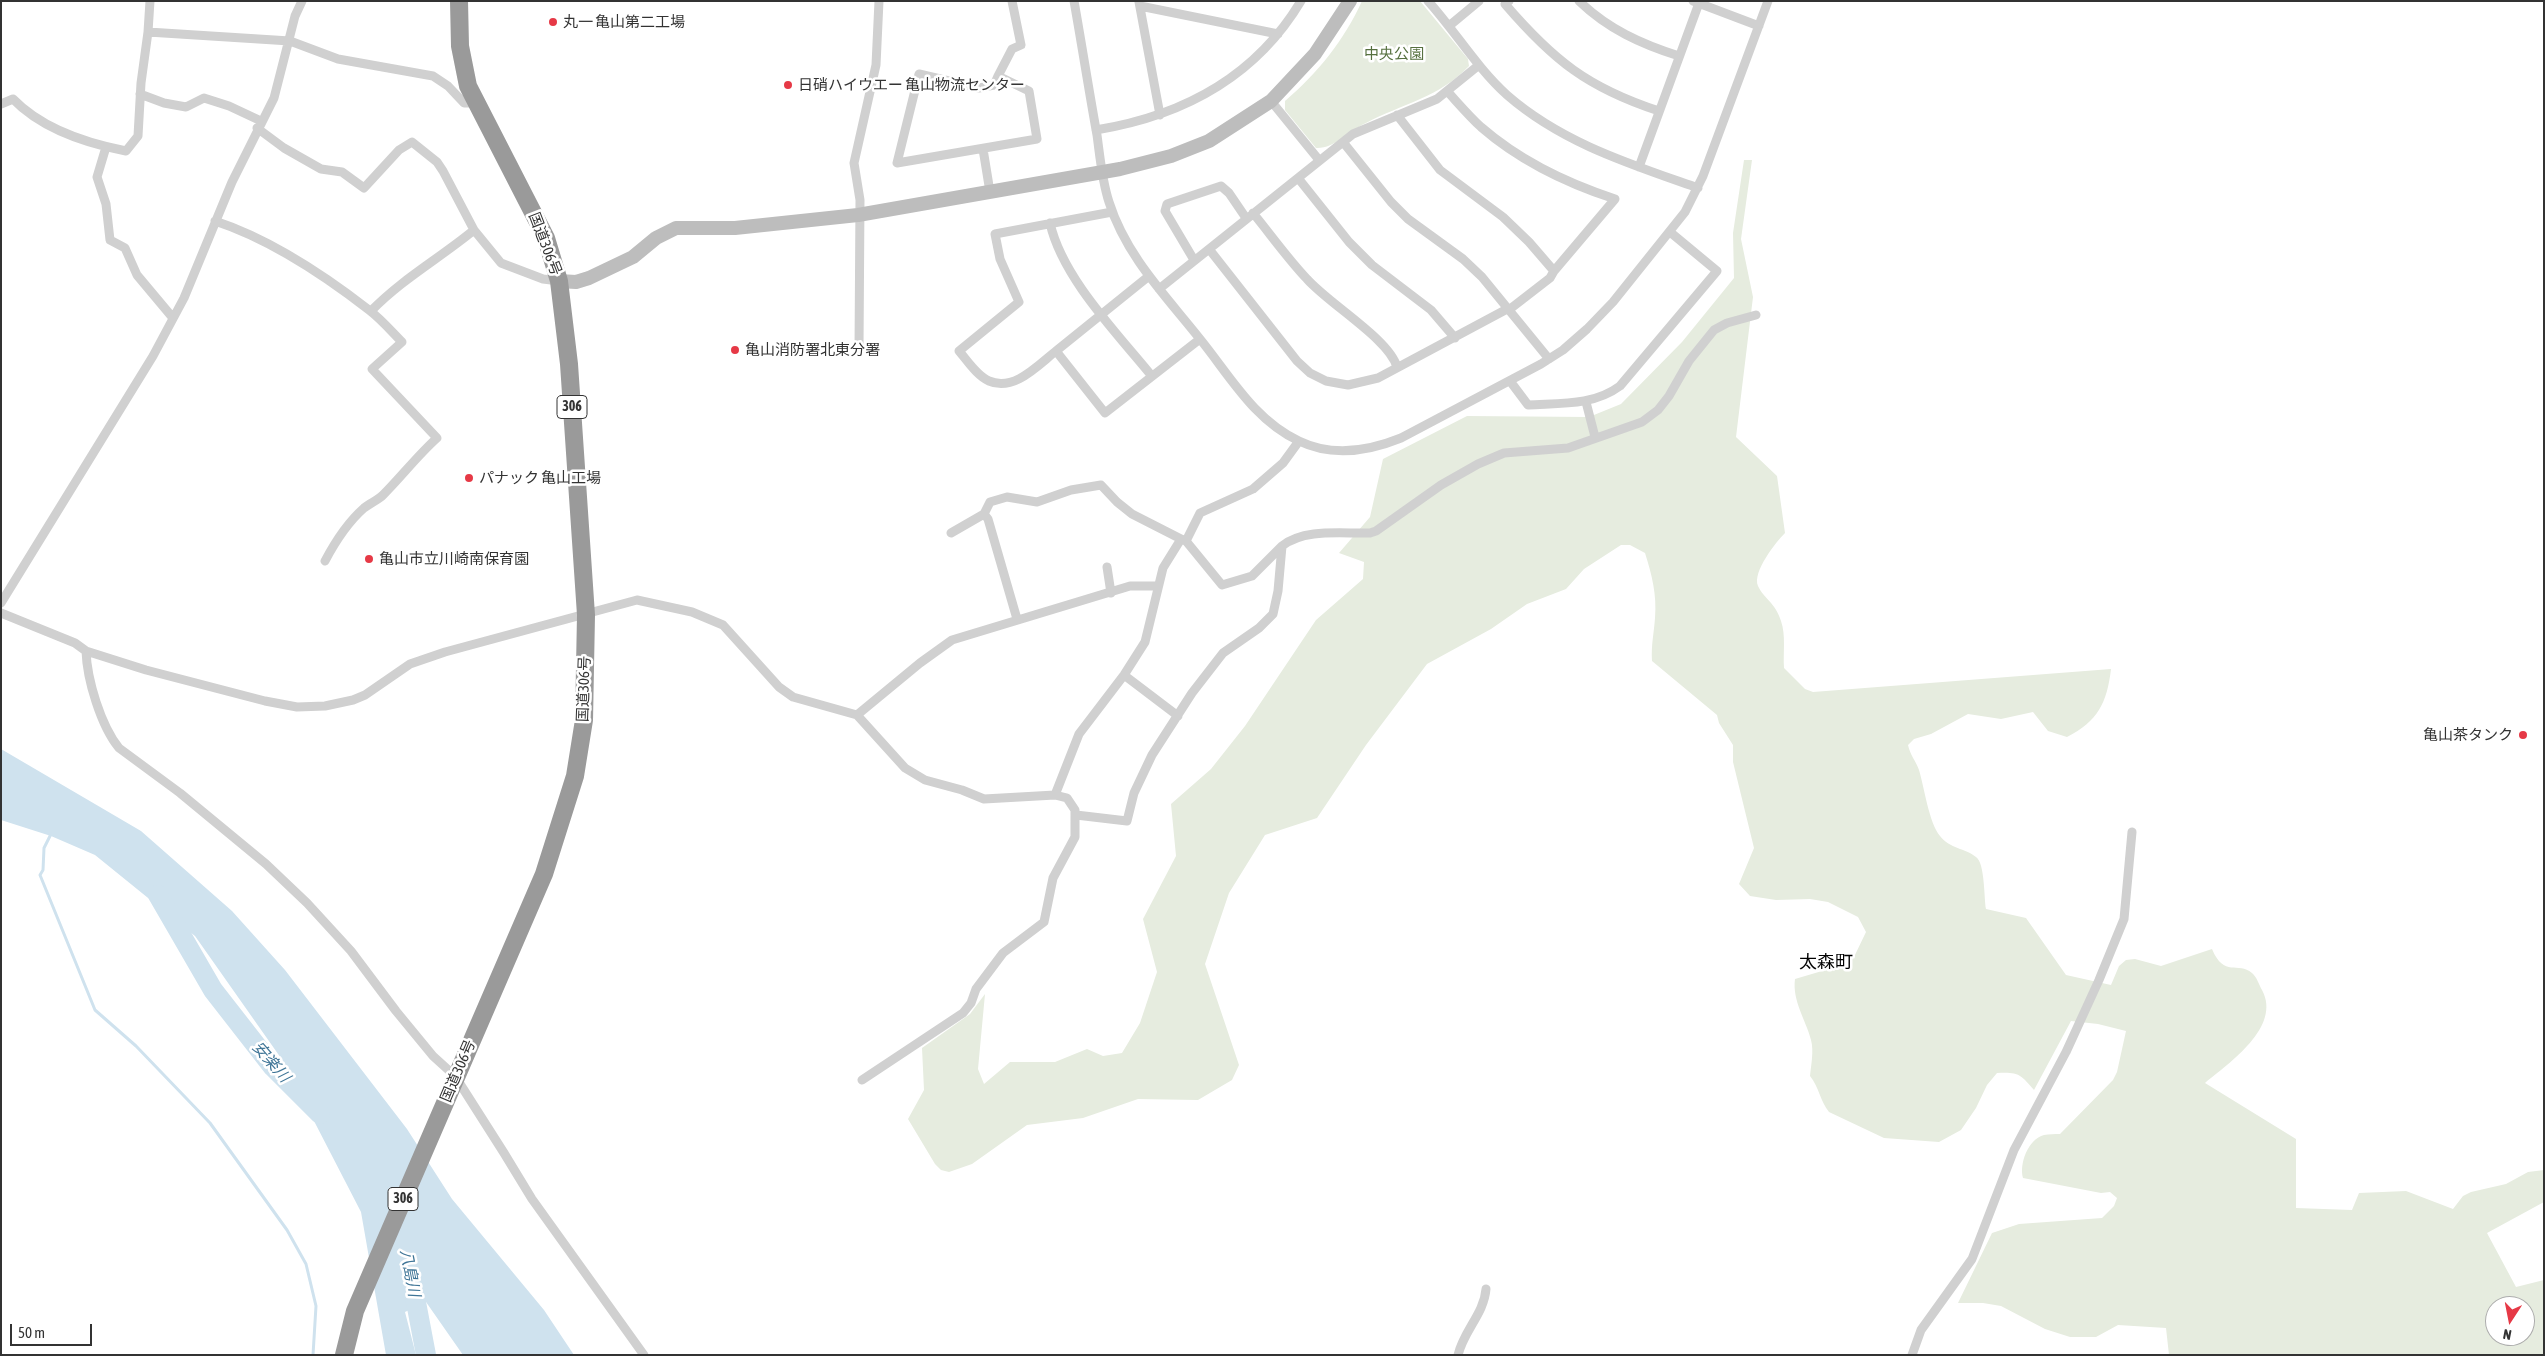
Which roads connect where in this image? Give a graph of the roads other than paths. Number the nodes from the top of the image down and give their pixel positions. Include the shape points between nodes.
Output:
1 (150, 1) edge
2 (302, 1) edge
3 (459, 1) edge
4 (879, 1) edge
5 (1012, 1) edge
6 (1074, 1) edge
7 (1301, 1) edge
8 (1350, 1) edge
9 (1428, 1) edge
10 (1479, 1) edge
11 (1509, 1) edge
12 (1579, 1) edge
13 (1768, 1) edge
14 (1696, 2) edge
15 (1139, 4) edge
16 (1449, 26) junction
17 (1759, 26) junction
18 (148, 32) junction
19 (1278, 34) junction
20 (290, 41) junction
21 (1679, 56) junction
22 (1479, 65) junction
23 (998, 76) junction
24 (1447, 91) junction
25 (140, 94) junction
26 (1271, 101) junction
27 (1, 104) edge
28 (475, 104) junction
29 (1659, 111) junction
30 (1160, 115) junction
31 (1397, 115) junction
32 (259, 124) junction
33 (1096, 130) junction
34 (1343, 142) junction
35 (106, 147) junction
36 (982, 149) junction
37 (1320, 160) junction
38 (1639, 167) junction
39 (1103, 171) junction
40 (1298, 178) junction
41 (1698, 188) junction
42 (990, 192) junction
43 (1112, 212) junction
44 (858, 216) junction
45 (1250, 216) junction
46 (216, 221) junction
47 (1050, 223) junction
48 (474, 230) junction
49 (1670, 232) junction
50 (1209, 249) junction
51 (1194, 260) junction
52 (1554, 271) junction
53 (1149, 276) junction
54 (559, 281) junction
55 (1159, 289) junction
56 (1509, 309) junction
57 (371, 310) junction
58 (1102, 313) junction
59 (1756, 315) dead end
60 (174, 318) junction
61 (1455, 338) junction
62 (1200, 339) junction
63 (859, 349) dead end
64 (1056, 351) junction
65 (1549, 359) junction
66 (1397, 367) junction
67 (1151, 375) junction
68 (1510, 381) junction
69 (1586, 402) junction
70 (1595, 437) junction
71 (1299, 442) junction
72 (984, 514) junction
73 (950, 533) dead end
74 (1183, 540) junction
75 (1282, 546) junction
76 (325, 562) dead end
77 (1106, 567) dead end
78 (1158, 586) junction
79 (1111, 593) junction
80 (1, 602) edge
81 (1, 613) edge
82 (586, 615) junction
83 (1018, 619) junction
84 (86, 651) junction
85 (1124, 675) junction
86 (857, 715) junction
87 (1178, 716) junction
88 (1055, 796) junction
89 (1076, 815) junction
90 (2132, 832) dead end
91 (862, 1080) dead end
92 (453, 1082) junction
93 (1486, 1289) dead end
94 (344, 1355) edge
95 (644, 1355) edge
96 (1458, 1355) edge
97 (1912, 1355) edge

1 - 18 street
2 - 20 street
3 - 28 highway, 国道306号 / 306 via 461,54
4 - 44 street via 876,65 854,159 860,200
5 - 23 street via 1021,45 1012,49
6 - 33 street
7 - 19 street
8 - 26 street via 1315,54
9 - 16 street
10 - 16 street
11 - 29 street via 1505,4 1534,38 1567,66 1615,95
12 - 21 street via 1595,16 1627,36
13 - 17 street
14 - 17 street
14 - 21 street
15 - 19 street
15 - 30 street
16 - 22 street
17 - 41 street
18 - 20 street
18 - 25 street
19 - 30 street via 1259,56 1234,76 1185,106
20 - 28 street via 338,59 433,76 464,103
20 - 32 street via 274,98
21 - 29 street
22 - 24 street
22 - 38 street via 1506,94 1558,132 1593,150
23 - 36 street via 1029,91 1037,139
23 - 36 street via 994,85 978,88 919,74 897,163
24 - 31 street
24 - 52 street via 1480,126 1526,160 1554,176 1615,199
25 - 32 street via 186,107 204,98 229,106
25 - 35 street via 138,136 126,151
26 - 37 street
26 - 39 street via 1230,129 1190,149 1145,164
27 - 35 street via 13,98 28,114 73,137
28 - 54 highway, 国道306号 / 306 via 546,238
29 - 38 street
30 - 33 street
31 - 34 street
31 - 52 street via 1440,170 1503,217
32 - 46 street
32 - 48 street via 284,148 321,169 342,172 364,188 399,150 412,142 443,170
33 - 39 street
34 - 37 street
34 - 56 street via 1391,202 1482,277
35 - 60 street via 97,177 106,204 110,240 125,248 137,275
36 - 42 street
37 - 40 street
38 - 41 street
39 - 42 street
39 - 43 street
40 - 45 street
40 - 61 street via 1349,242 1372,265 1431,310
41 - 49 street
42 - 44 street
43 - 47 street
43 - 53 street via 1127,244
44 - 54 street via 735,228 676,228 656,238 633,257 589,278 576,282
44 - 63 street
45 - 50 street
45 - 51 street via 1221,186 1166,204 1165,211
45 - 66 street via 1307,280 1385,346
46 - 57 street via 238,228 281,252
46 - 60 street
47 - 58 street via 1066,265
47 - 64 street via 995,234 1000,259 1020,302 959,351 989,382 1002,384 1021,378
48 - 54 street via 500,263 543,279
48 - 57 street via 413,274
49 - 65 street via 1587,329
49 - 69 street via 1717,270 1628,378 1610,393
50 - 51 street
50 - 66 street via 1297,361 1318,378 1336,384 1356,385
51 - 55 street
52 - 56 street via 1550,278
53 - 55 street
53 - 58 street
54 - 82 highway, 国道306号 / 306 via 569,364
55 - 62 street
56 - 61 street
56 - 65 street
57 - 76 street via 402,342 372,370 437,438 349,524 335,541
58 - 64 street
58 - 67 street
59 - 70 street via 1714,330 1658,410 1642,422
60 - 80 street via 75,486
61 - 66 street
62 - 67 street
62 - 71 street via 1259,413
64 - 67 street via 1105,413
65 - 68 street
68 - 69 street via 1528,405
68 - 71 street via 1382,446 1343,451
69 - 70 street
70 - 75 street via 1568,448 1504,453 1478,464 1441,485 1376,531 1306,535 1292,538
71 - 74 street via 1283,463 1253,490 1200,513
72 - 73 street
72 - 74 street via 990,502 1001,498 1037,502 1070,490 1101,485 1132,514
72 - 83 street
74 - 75 street via 1222,585 1252,576
74 - 78 street via 1163,568
75 - 87 street via 1273,614 1260,628 1223,653
77 - 79 street
78 - 79 street via 1130,586
78 - 85 street via 1146,642
79 - 83 street
81 - 84 street via 75,643
82 - 84 street via 431,656 410,664 365,695 325,706 297,707 265,701
82 - 86 street via 637,600 692,612 723,626 793,698
82 - 92 highway, 国道306号 / 306 via 584,720 575,776 559,833
83 - 86 street via 952,640
84 - 92 street via 86,664 112,740 221,825 307,903 351,951
85 - 87 street
85 - 88 street via 1078,734
86 - 88 street via 905,768 925,780 984,799
87 - 89 street via 1144,772 1134,793 1127,821
88 - 89 street via 1067,798
89 - 91 street via 1075,837 1053,878 1044,922 1003,953 963,1013
90 - 97 street via 2124,919 2099,980 2066,1052 2014,1150 1972,1258 1921,1330
92 - 94 highway, 国道306号 / 306 via 355,1311
92 - 95 street via 532,1200
93 - 96 street via 1483,1305 1463,1336

